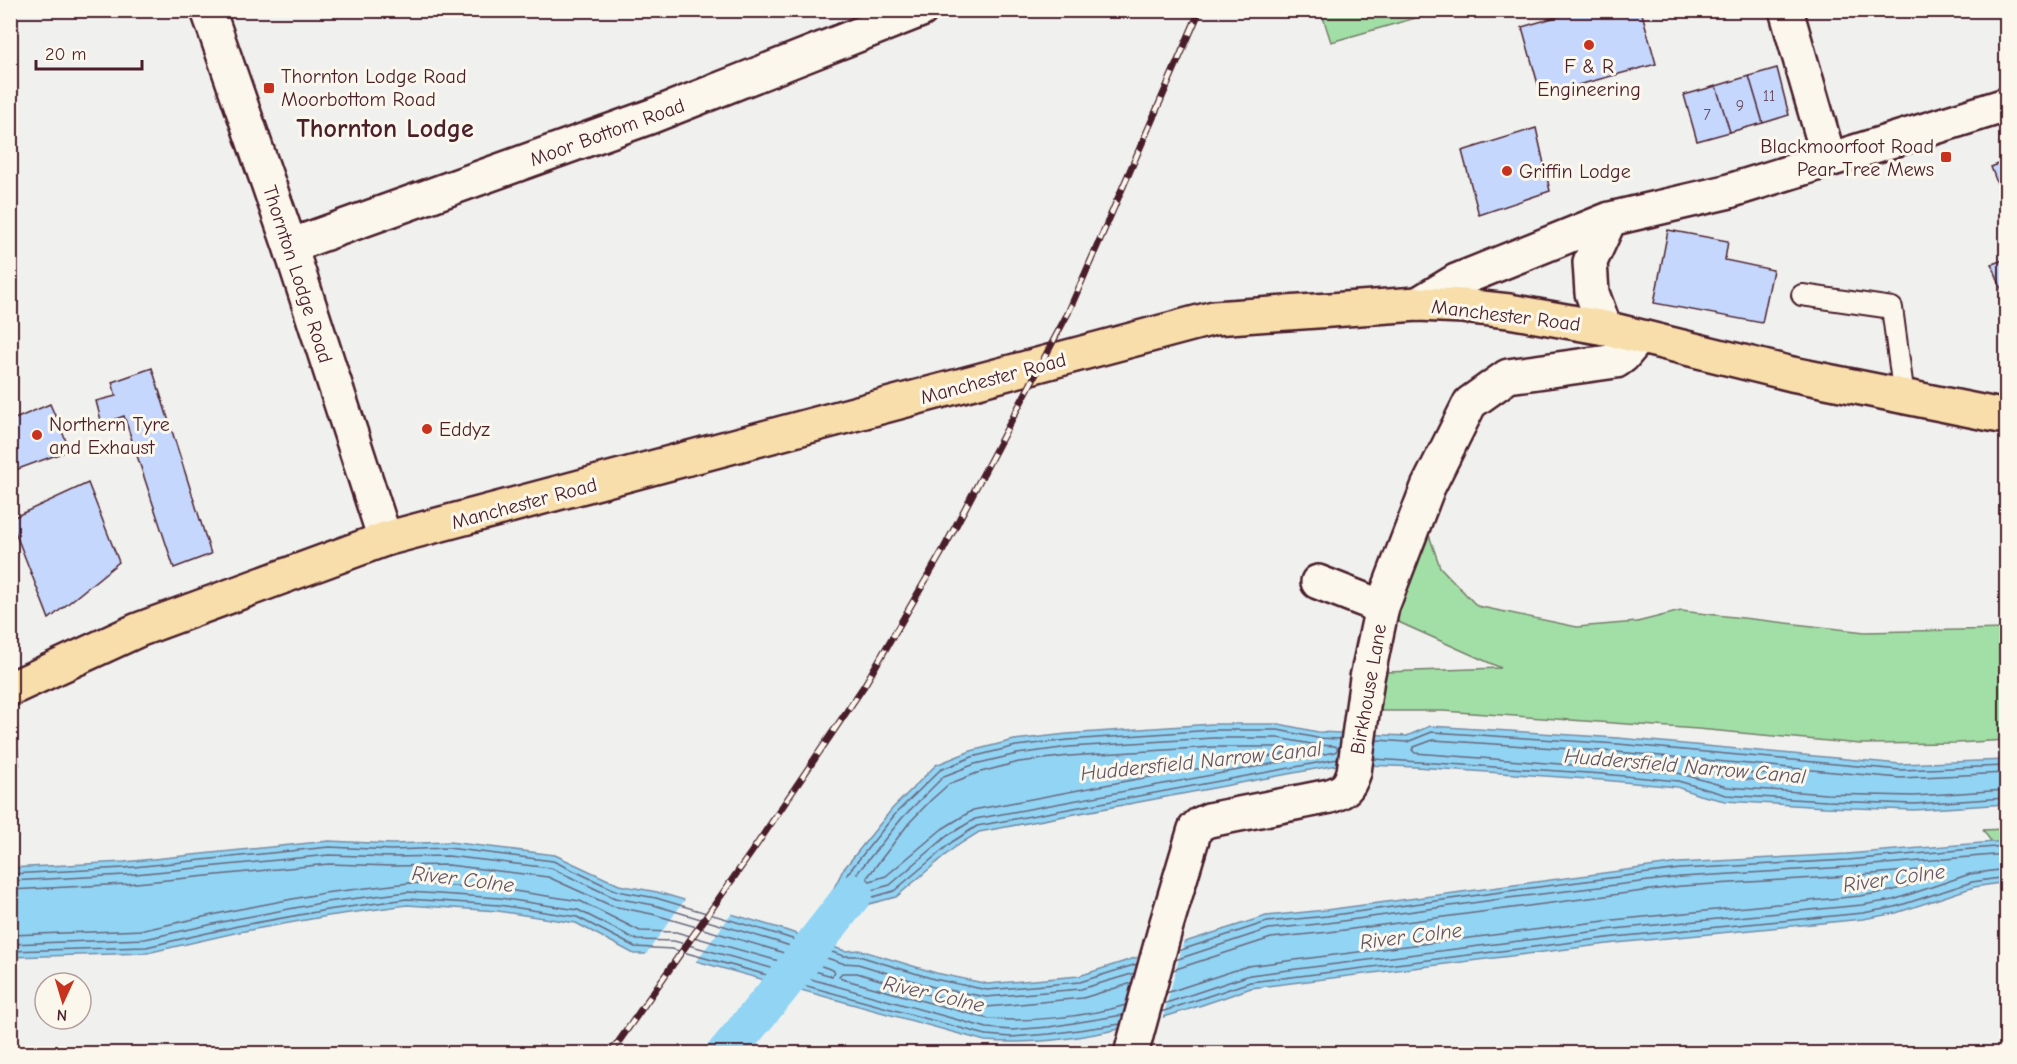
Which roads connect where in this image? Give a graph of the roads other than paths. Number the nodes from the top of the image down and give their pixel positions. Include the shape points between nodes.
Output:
1 (208, 10) edge
2 (921, 10) edge
3 (1786, 10) edge
4 (2007, 105) edge
5 (1829, 159) junction
6 (1610, 219) junction
7 (290, 246) junction
8 (1802, 296) dead end
9 (1418, 304) junction
10 (1605, 328) junction
11 (1639, 337) junction
12 (1904, 397) junction
13 (2007, 417) edge
14 (385, 539) junction
15 (1318, 582) dead end
16 (1382, 607) junction
17 (10, 689) edge
18 (1131, 1053) edge

1 - 7 street, Thornton Lodge Road
2 - 7 street, Moor Bottom Road via 652,116
3 - 5 street
4 - 5 street
5 - 6 street via 1726,192
6 - 9 street via 1456,281
6 - 10 street via 1590,262 1592,293
7 - 14 street, Thornton Lodge Road
8 - 12 lane via 1892,308
9 - 10 main road, Manchester Road via 1509,311
9 - 14 main road, Manchester Road via 1214,318
10 - 11 main road, Manchester Road
11 - 12 main road, Manchester Road
11 - 16 street, Birkhouse Lane via 1616,361 1508,376 1470,403 1428,487
12 - 13 main road, Manchester Road
14 - 17 main road, Manchester Road via 138,630
15 - 16 street
16 - 18 street, Birkhouse Lane via 1354,772 1347,789 1200,824 1192,838

